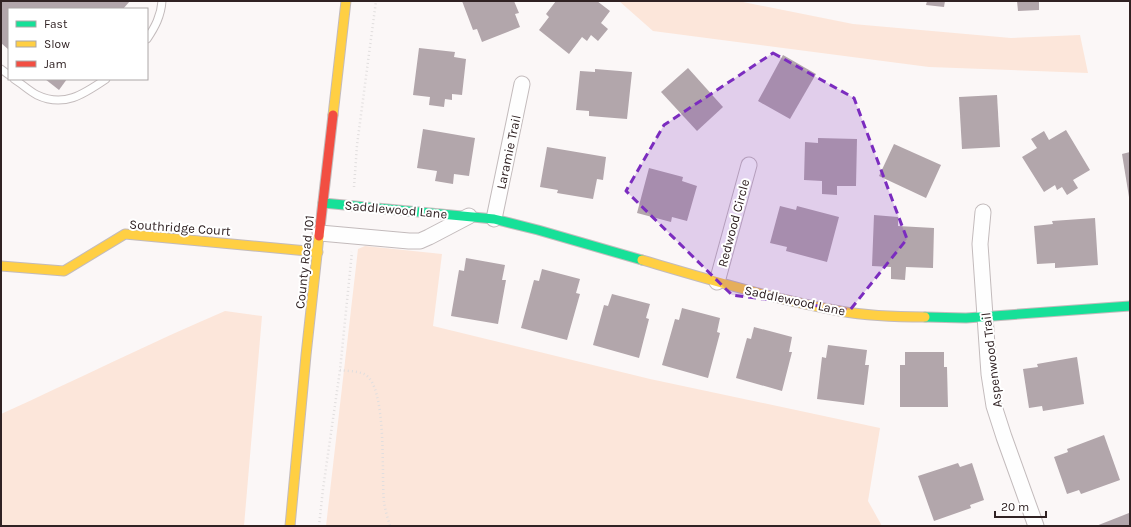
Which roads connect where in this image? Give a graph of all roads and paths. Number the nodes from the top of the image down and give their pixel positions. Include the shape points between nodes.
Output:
1 (162, 1) edge
2 (346, 1) edge
3 (148, 37) edge
4 (15, 80) edge
5 (104, 80) edge
6 (522, 84) dead end
7 (749, 165) dead end
8 (323, 203) junction
9 (983, 212) dead end
10 (470, 216) junction
11 (494, 219) junction
12 (320, 233) junction
13 (318, 252) junction
14 (1, 266) edge
15 (717, 282) junction
16 (1130, 306) edge
17 (985, 317) junction
18 (290, 526) edge
19 (320, 526) edge
20 (390, 526) edge
21 (1036, 526) edge

1 - 3 lane via 158,22
2 - 8 street, County Road 101
4 - 5 lane via 37,95 56,101 75,98
6 - 11 street, Laramie Trail
7 - 15 street, Redwood Circle
8 - 10 street, Saddlewood Lane
8 - 12 street, County Road 101
9 - 17 street, Aspenwood Trail via 980,244
10 - 11 street, Saddlewood Lane
10 - 12 street, Saddlewood Lane via 420,241
11 - 15 street, Saddlewood Lane
12 - 13 street, County Road 101
13 - 14 street, Southridge Court via 125,234 64,271
13 - 18 street, County Road 101
15 - 17 street, Saddlewood Lane via 841,311 903,317
16 - 17 street, Saddlewood Lane
17 - 21 street, Aspenwood Trail via 994,406
19 - 20 path via 340,370 365,374 372,382 378,400 382,429 384,502

